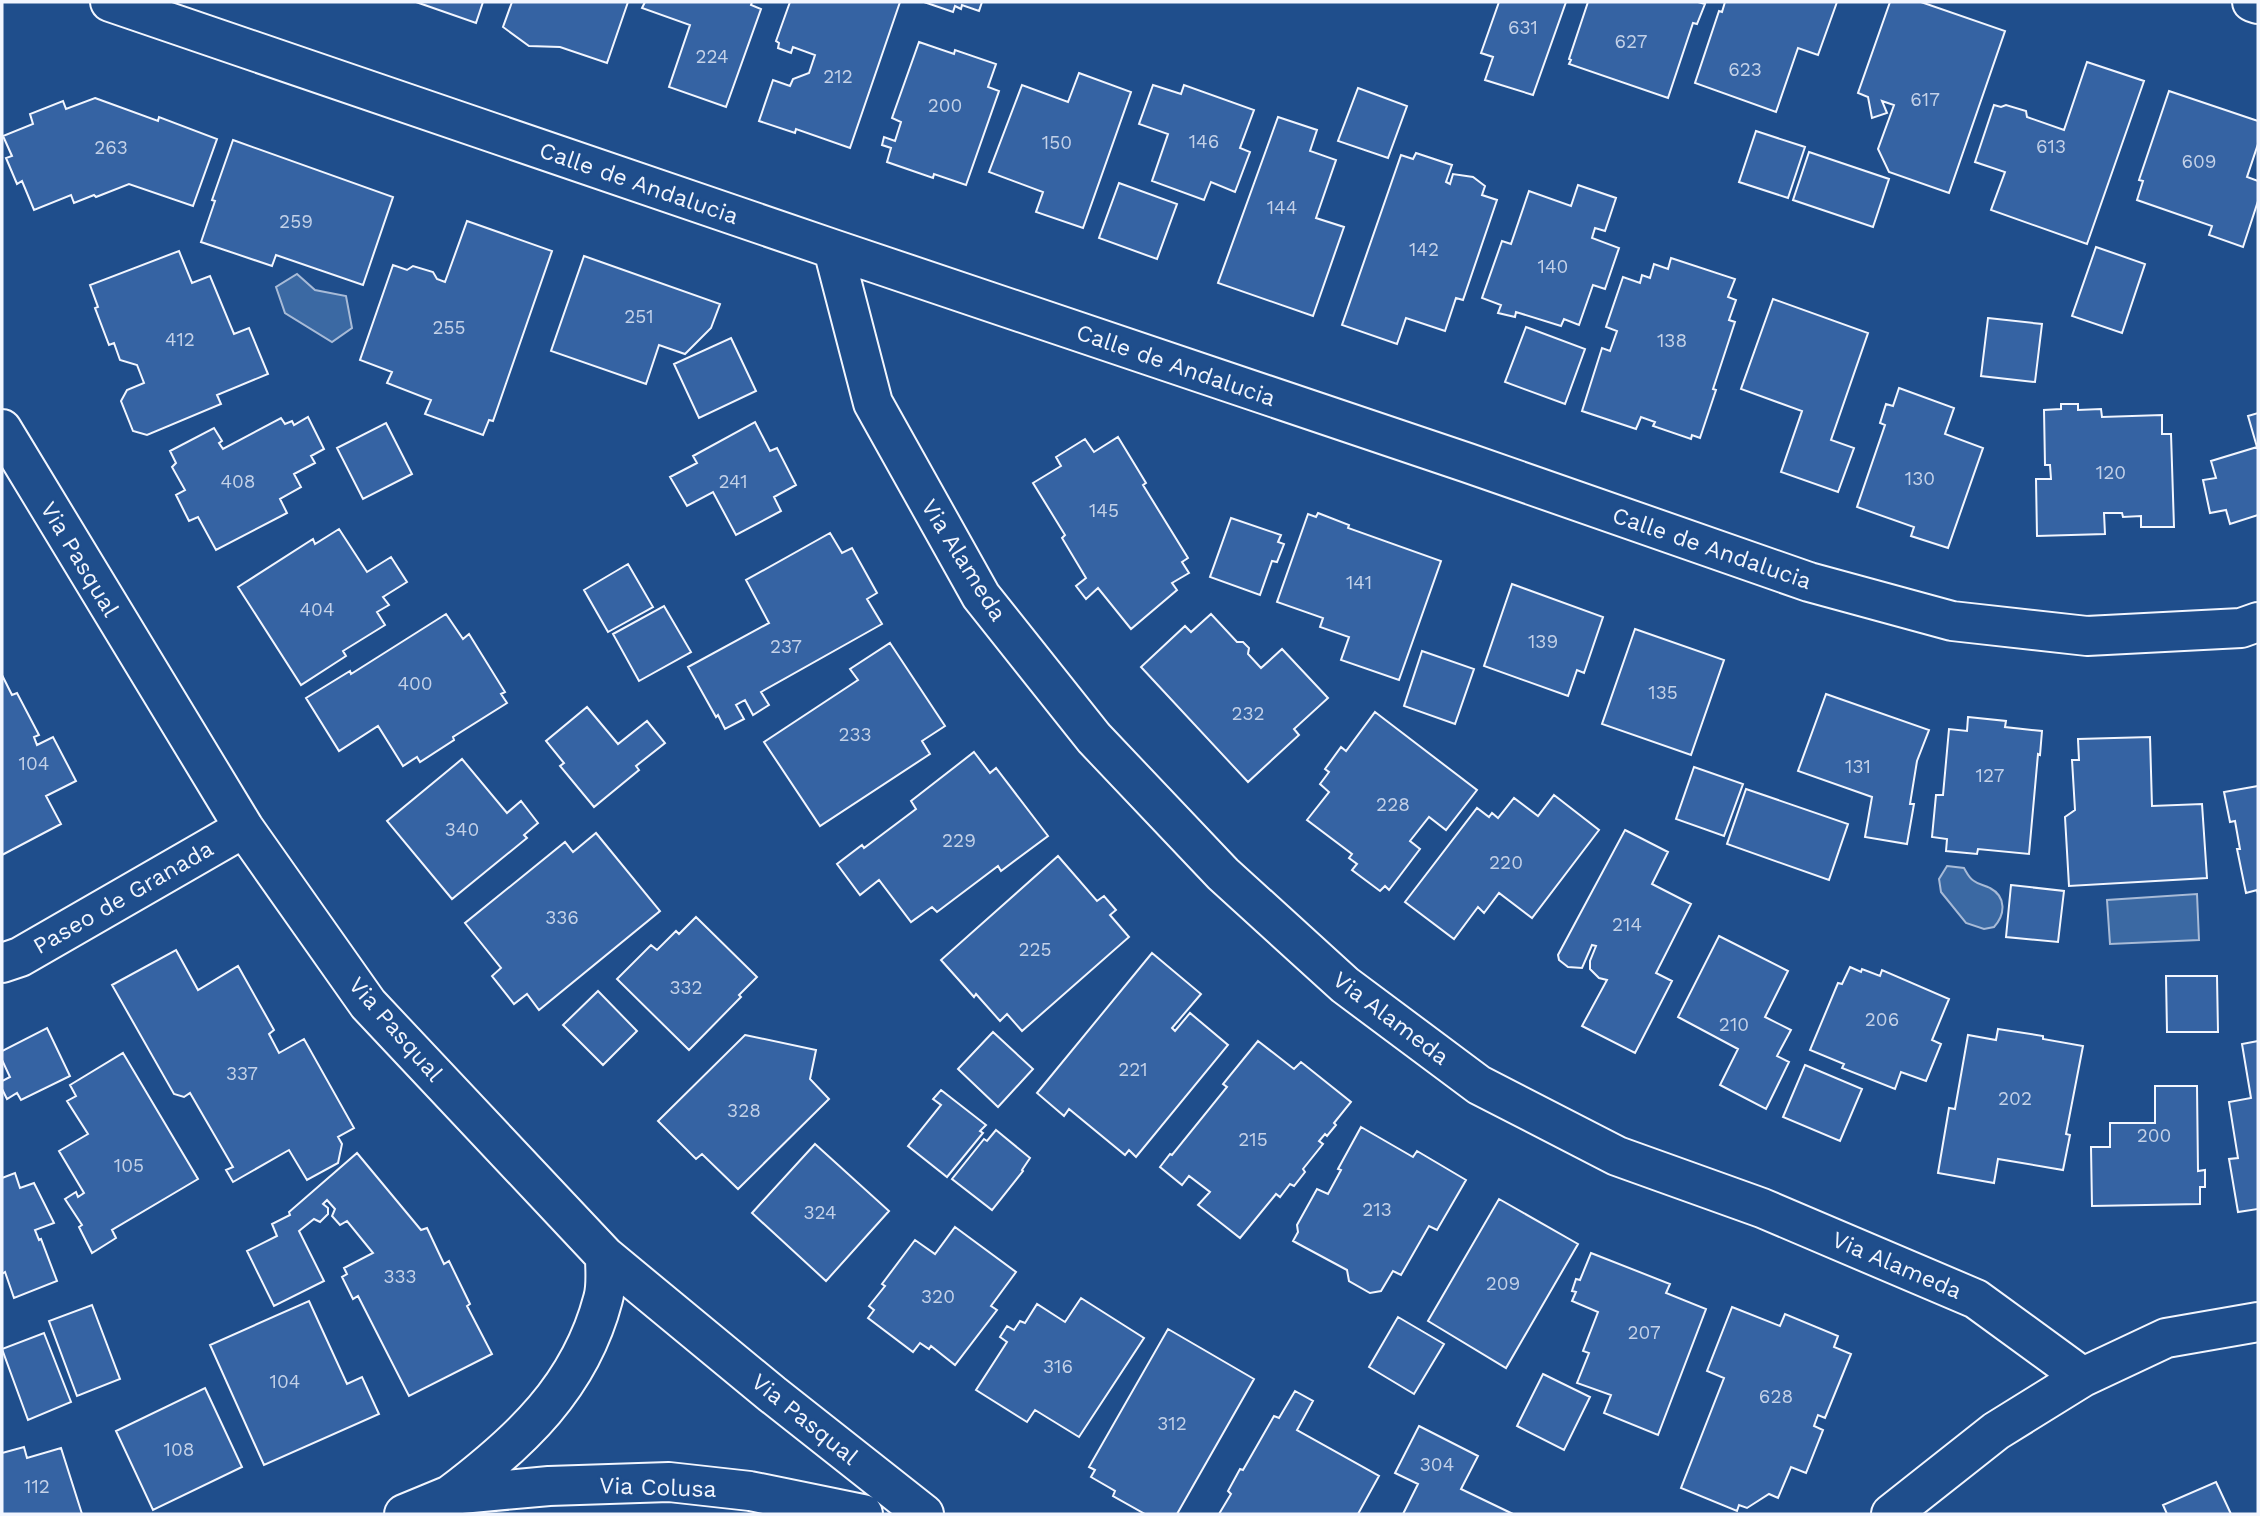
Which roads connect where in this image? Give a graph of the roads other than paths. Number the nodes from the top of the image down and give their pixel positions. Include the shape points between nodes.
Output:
1 (110, 2) edge
2 (2252, 2) edge
3 (2258, 4) edge
4 (833, 249) junction
5 (2, 429) edge
6 (2258, 622) edge
7 (244, 828) junction
8 (2, 963) edge
9 (605, 1256) junction
10 (2258, 1322) edge
11 (2083, 1377) junction
12 (450, 1495) junction
13 (404, 1514) edge
14 (863, 1514) edge
15 (924, 1514) edge
16 (1891, 1514) edge

1 - 4 street, Calle de Andalucia
2 - 3 street
4 - 6 street, Calle de Andalucia via 1809,582 1952,621 2087,636 2241,628
4 - 11 street, Via Alameda via 873,404 981,596 1094,738 1223,874 1345,985 1479,1084 1617,1156 1762,1208 1976,1299
5 - 7 street, Via Pasqual
7 - 8 street, Paseo de Granada via 20,957
7 - 9 street, Via Pasqual via 368,1004
9 - 12 street, Via Colusa via 604,1296 574,1373 494,1462
9 - 15 street, Via Pasqual
10 - 11 street via 2166,1338
11 - 16 street via 1996,1431
12 - 13 street, Via Colusa
12 - 14 street, Via Colusa via 669,1482 750,1491

